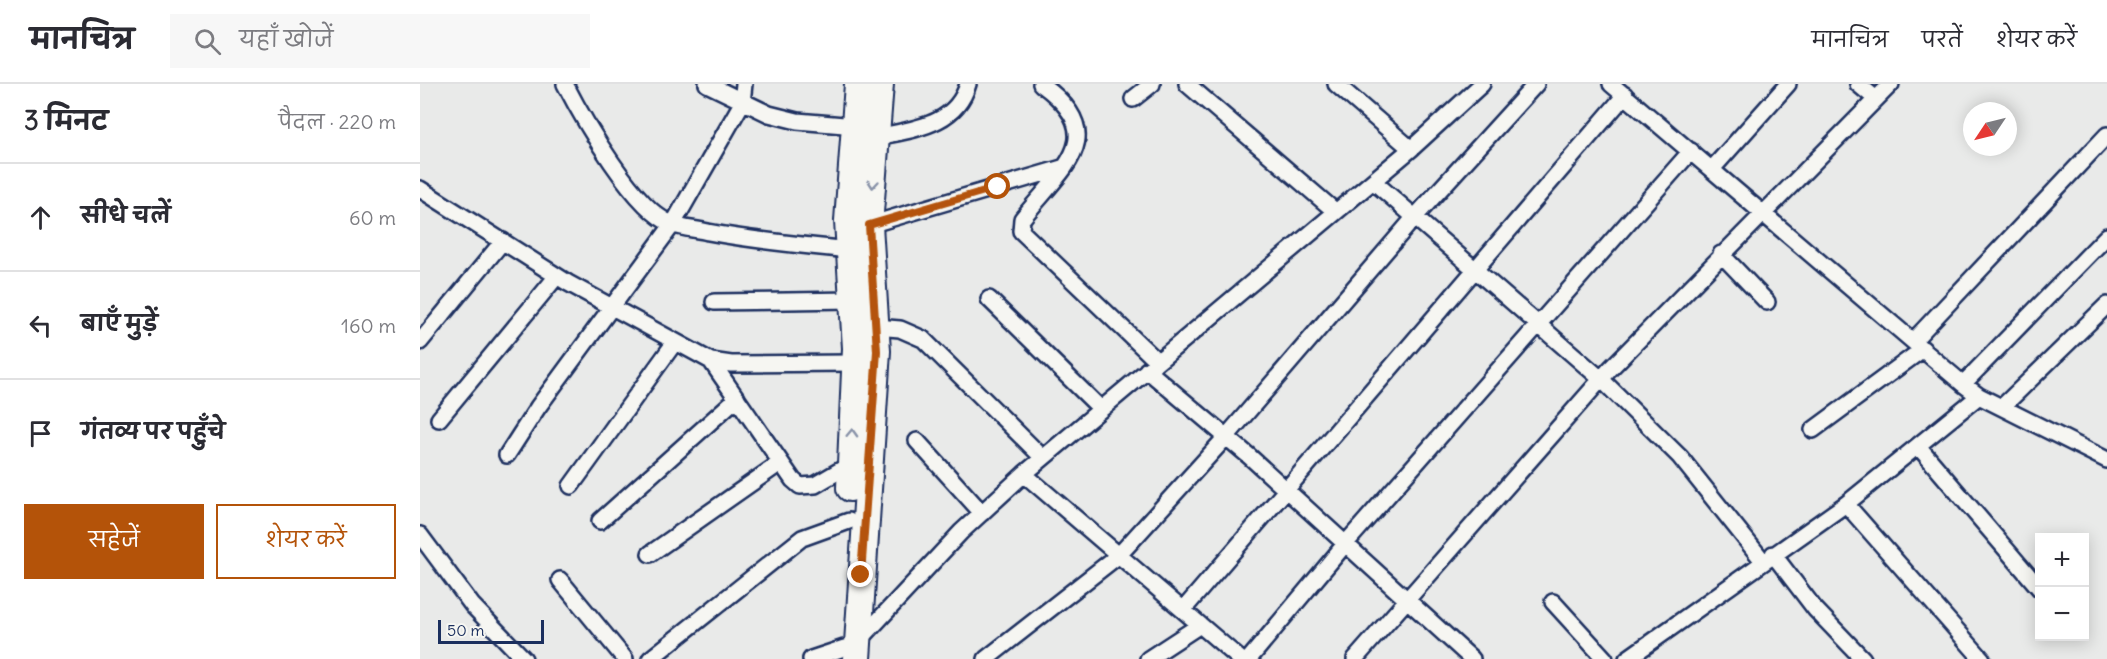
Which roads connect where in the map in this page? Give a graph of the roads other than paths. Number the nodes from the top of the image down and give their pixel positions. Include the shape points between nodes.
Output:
1 (565, 84) edge
2 (707, 84) edge
3 (744, 84) edge
4 (858, 84) edge
5 (880, 84) edge
6 (968, 84) edge
7 (1041, 84) edge
8 (1152, 84) edge
9 (1188, 84) edge
10 (1336, 84) edge
11 (1481, 84) edge
12 (1536, 84) edge
13 (1611, 84) edge
14 (1788, 84) edge
15 (1858, 84) edge
16 (1891, 84) edge
17 (1625, 95) junction
18 (1132, 99) dead end
19 (1876, 99) junction
20 (742, 103) junction
21 (866, 131) junction
22 (2107, 135) edge
23 (1411, 149) junction
24 (1691, 152) junction
25 (1062, 168) junction
26 (1712, 169) junction
27 (1373, 181) junction
28 (420, 189) edge
29 (1336, 212) junction
30 (1762, 212) junction
31 (1413, 218) junction
32 (673, 225) junction
33 (869, 225) junction
34 (2107, 236) edge
35 (503, 242) junction
36 (849, 250) junction
37 (1721, 254) junction
38 (1477, 271) junction
39 (557, 276) junction
40 (989, 298) dead end
41 (853, 300) junction
42 (714, 302) dead end
43 (1767, 302) dead end
44 (2107, 305) edge
45 (611, 306) junction
46 (1539, 324) junction
47 (876, 327) junction
48 (420, 342) edge
49 (675, 342) junction
50 (1918, 345) junction
51 (711, 361) junction
52 (855, 363) junction
53 (1152, 365) junction
54 (1600, 379) junction
55 (1963, 384) junction
56 (1979, 396) junction
57 (736, 398) junction
58 (2002, 407) junction
59 (1100, 408) junction
60 (439, 419) dead end
61 (1813, 430) dead end
62 (1226, 437) junction
63 (917, 441) dead end
64 (1918, 446) junction
65 (507, 455) dead end
66 (1043, 458) junction
67 (2107, 460) edge
68 (780, 462) junction
69 (851, 464) junction
70 (1024, 474) junction
71 (571, 486) dead end
72 (1286, 489) junction
73 (1846, 504) junction
74 (982, 513) junction
75 (849, 521) junction
76 (600, 522) dead end
77 (420, 535) edge
78 (1346, 543) junction
79 (650, 554) dead end
80 (1119, 555) junction
81 (1768, 558) junction
82 (560, 580) dead end
83 (2038, 587) edge
84 (1409, 599) junction
85 (1554, 602) dead end
86 (1183, 610) junction
87 (1200, 625) junction
88 (850, 652) edge
89 (524, 659) edge
90 (625, 659) edge
91 (650, 659) edge
92 (812, 659) edge
93 (986, 659) edge
94 (1148, 659) edge
95 (1240, 659) edge
96 (1249, 659) edge
97 (1355, 659) edge
98 (1472, 659) edge
99 (1605, 659) edge
100 (1627, 659) edge
101 (1863, 659) edge
102 (1982, 659) edge

1 - 32 street via 609,158 634,191 655,214
2 - 20 street
3 - 20 street
4 - 21 main road
5 - 21 main road
6 - 21 street via 957,106 929,126
7 - 25 street via 1073,114 1079,132 1077,148
8 - 18 street
9 - 29 street
10 - 23 street
11 - 23 street
12 - 31 street
13 - 17 street
14 - 26 street
15 - 19 street
16 - 19 street
17 - 24 street
17 - 38 street
19 - 30 street
20 - 21 street via 797,121
20 - 32 street
21 -> 33 main road
21 - 36 main road via 848,221
22 - 50 street
23 - 27 street
24 - 26 street
24 - 46 street
25 - 33 street
25 - 53 street via 1022,219 1021,231
26 - 30 street
27 - 29 street
27 - 31 street
28 - 35 street
29 - 53 street
30 - 37 street
30 - 50 street
31 - 38 street
31 - 62 street
32 - 36 street
32 - 45 street
33 - 47 main road
34 - 55 street
35 - 39 street
35 - 48 street
36 - 41 main road
37 - 43 street
37 - 54 street
38 - 46 street
38 - 72 street
39 - 45 street
39 - 60 street
40 - 59 street
41 - 42 street
41 - 52 main road
44 - 58 street
45 - 49 street
45 - 65 street
46 - 54 street
46 - 78 street
47 - 66 street via 900,329 923,339
47 - 88 main road
49 - 51 street
49 - 71 street
50 - 55 street
50 - 61 street
51 - 52 street
51 - 57 street
69 -> 52 main road
53 - 59 street
53 - 62 street
54 - 81 street via 1680,457
54 - 84 street
55 - 56 street
56 - 58 street
56 - 64 street
57 - 68 street
57 - 76 street
58 - 67 street
59 - 66 street
62 - 72 street
62 - 80 street
63 - 74 street
64 - 73 street
64 - 83 street
66 - 70 street
68 - 69 street via 792,480 806,488
68 - 79 street
69 - 75 main road
70 - 74 street
70 - 80 street
72 - 78 street
72 - 86 street
73 - 81 street
73 - 102 street
74 - 88 street
75 - 88 main road
75 - 91 street via 802,538
77 - 89 street via 472,605
78 - 84 street
78 - 96 street
80 - 86 street
80 - 93 street
81 - 100 street
81 - 101 street
82 - 90 street
84 - 97 street
84 - 98 street
85 - 99 street
86 - 87 street
87 - 94 street
87 - 95 street
88 - 92 street

